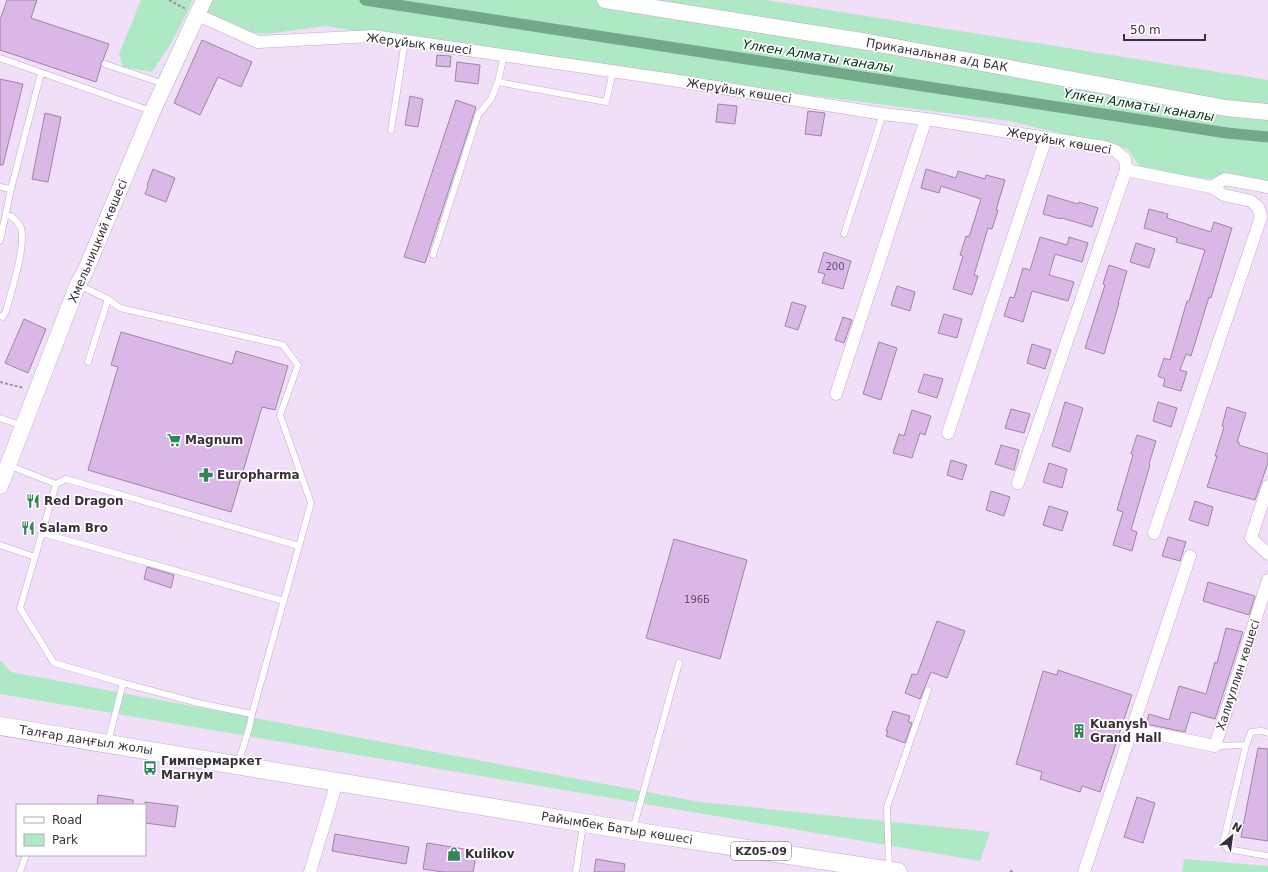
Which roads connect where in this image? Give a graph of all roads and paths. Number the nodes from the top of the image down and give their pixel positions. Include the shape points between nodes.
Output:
1 (169, 0) edge
2 (204, 0) edge
3 (605, 0) edge
4 (198, 15) junction
5 (405, 41) junction
6 (504, 55) junction
7 (0, 58) edge
8 (105, 64) dead end
9 (613, 71) junction
10 (41, 73) junction
11 (498, 82) junction
12 (165, 84) junction
13 (152, 112) junction
14 (1268, 112) edge
15 (883, 114) junction
16 (926, 119) junction
17 (391, 130) dead end
18 (1046, 138) junction
19 (1126, 170) junction
20 (0, 187) edge
21 (1211, 187) junction
22 (1268, 187) edge
23 (12, 189) junction
24 (6, 214) junction
25 (844, 234) dead end
26 (0, 241) edge
27 (433, 255) dead end
28 (78, 284) junction
29 (108, 300) junction
30 (0, 316) edge
31 (88, 362) dead end
32 (0, 382) edge
33 (29, 390) dead end
34 (836, 394) dead end
35 (0, 418) edge
36 (23, 426) junction
37 (948, 433) dead end
38 (8, 465) junction
39 (1018, 483) dead end
40 (56, 484) junction
41 (0, 486) edge
42 (1268, 486) edge
43 (42, 533) junction
44 (1154, 533) dead end
45 (0, 545) edge
46 (299, 546) junction
47 (1268, 554) edge
48 (36, 556) junction
49 (1190, 556) dead end
50 (1268, 580) edge
51 (284, 601) junction
52 (679, 663) dead end
53 (123, 683) junction
54 (928, 690) dead end
55 (252, 714) junction
56 (0, 726) edge
57 (1132, 729) junction
58 (1268, 733) edge
59 (107, 744) junction
60 (1246, 745) junction
61 (1215, 746) junction
62 (237, 765) junction
63 (337, 782) junction
64 (584, 822) junction
65 (633, 831) junction
66 (26, 856) edge
67 (1268, 856) edge
68 (894, 871) edge
69 (20, 872) edge
70 (310, 872) edge
71 (576, 872) edge
72 (1010, 872) edge
73 (1014, 872) edge
74 (1084, 872) edge

1 - 4 path
2 - 4 street, Хмельницкий көшесі
3 - 14 street, Приканальная а/д БАК via 868,42 1226,108
4 - 5 street, Жерұйық көшесі via 258,42 372,36
4 - 12 street, Хмельницкий көшесі
5 - 6 street, Жерұйық көшесі
5 - 17 lane
6 - 9 street, Жерұйық көшесі
6 - 11 lane
7 - 10 lane
8 - 12 lane
9 - 11 lane via 606,102
9 - 15 street, Жерұйық көшесі
10 - 13 lane
10 - 23 lane
11 - 27 lane via 491,100 478,115
12 - 13 street, Хмельницкий көшесі
13 - 28 street, Хмельницкий көшесі
15 - 16 street, Жерұйық көшесі
15 - 25 lane
16 - 18 street, Жерұйық көшесі
16 - 34 street
18 - 19 street, Жерұйық көшесі via 1116,151 1125,159
18 - 37 street
19 - 21 street
19 - 39 street
20 - 23 lane
21 - 22 street via 1225,179
21 - 44 street via 1224,195 1251,201 1258,207 1262,217
23 - 24 lane
24 - 26 lane
24 - 30 lane via 21,227 22,244 6,312
28 - 29 lane
28 - 36 street, Хмельницкий көшесі
29 - 31 lane
29 - 46 lane via 120,308 283,345 298,365 280,415 311,503
32 - 33 path
35 - 36 lane
36 - 38 street, Хмельницкий көшесі
38 - 40 lane
38 - 41 street, Хмельницкий көшесі
40 - 43 lane
40 - 46 lane via 66,479
42 - 47 street via 1251,538
43 - 48 lane
43 - 51 lane
45 - 48 lane
46 - 51 lane
48 - 53 lane via 20,608 54,663
49 - 57 street
50 - 61 street, Халиуллин көшесі
51 - 55 lane
52 - 65 lane
53 - 55 lane
53 - 59 lane
54 - 68 lane via 887,807
55 - 62 lane
56 - 59 main road, Талғар даңғыл жолы / KZ05-09
57 - 61 street
57 - 74 street
58 - 60 lane via 1251,732
59 - 62 main road, Талғар даңғыл жолы / KZ05-09
60 - 61 lane
60 - 67 lane via 1224,843 1228,849
62 - 63 main road, Талғар даңғыл жолы / KZ05-09
63 - 64 main road, Райымбек Батыр көшесі / KZ05-09
63 - 70 street
64 - 65 main road, Райымбек Батыр көшесі / KZ05-09
64 - 71 lane
65 - 68 main road, Райымбек Батыр көшесі / KZ05-09
66 - 69 lane
72 - 73 path

